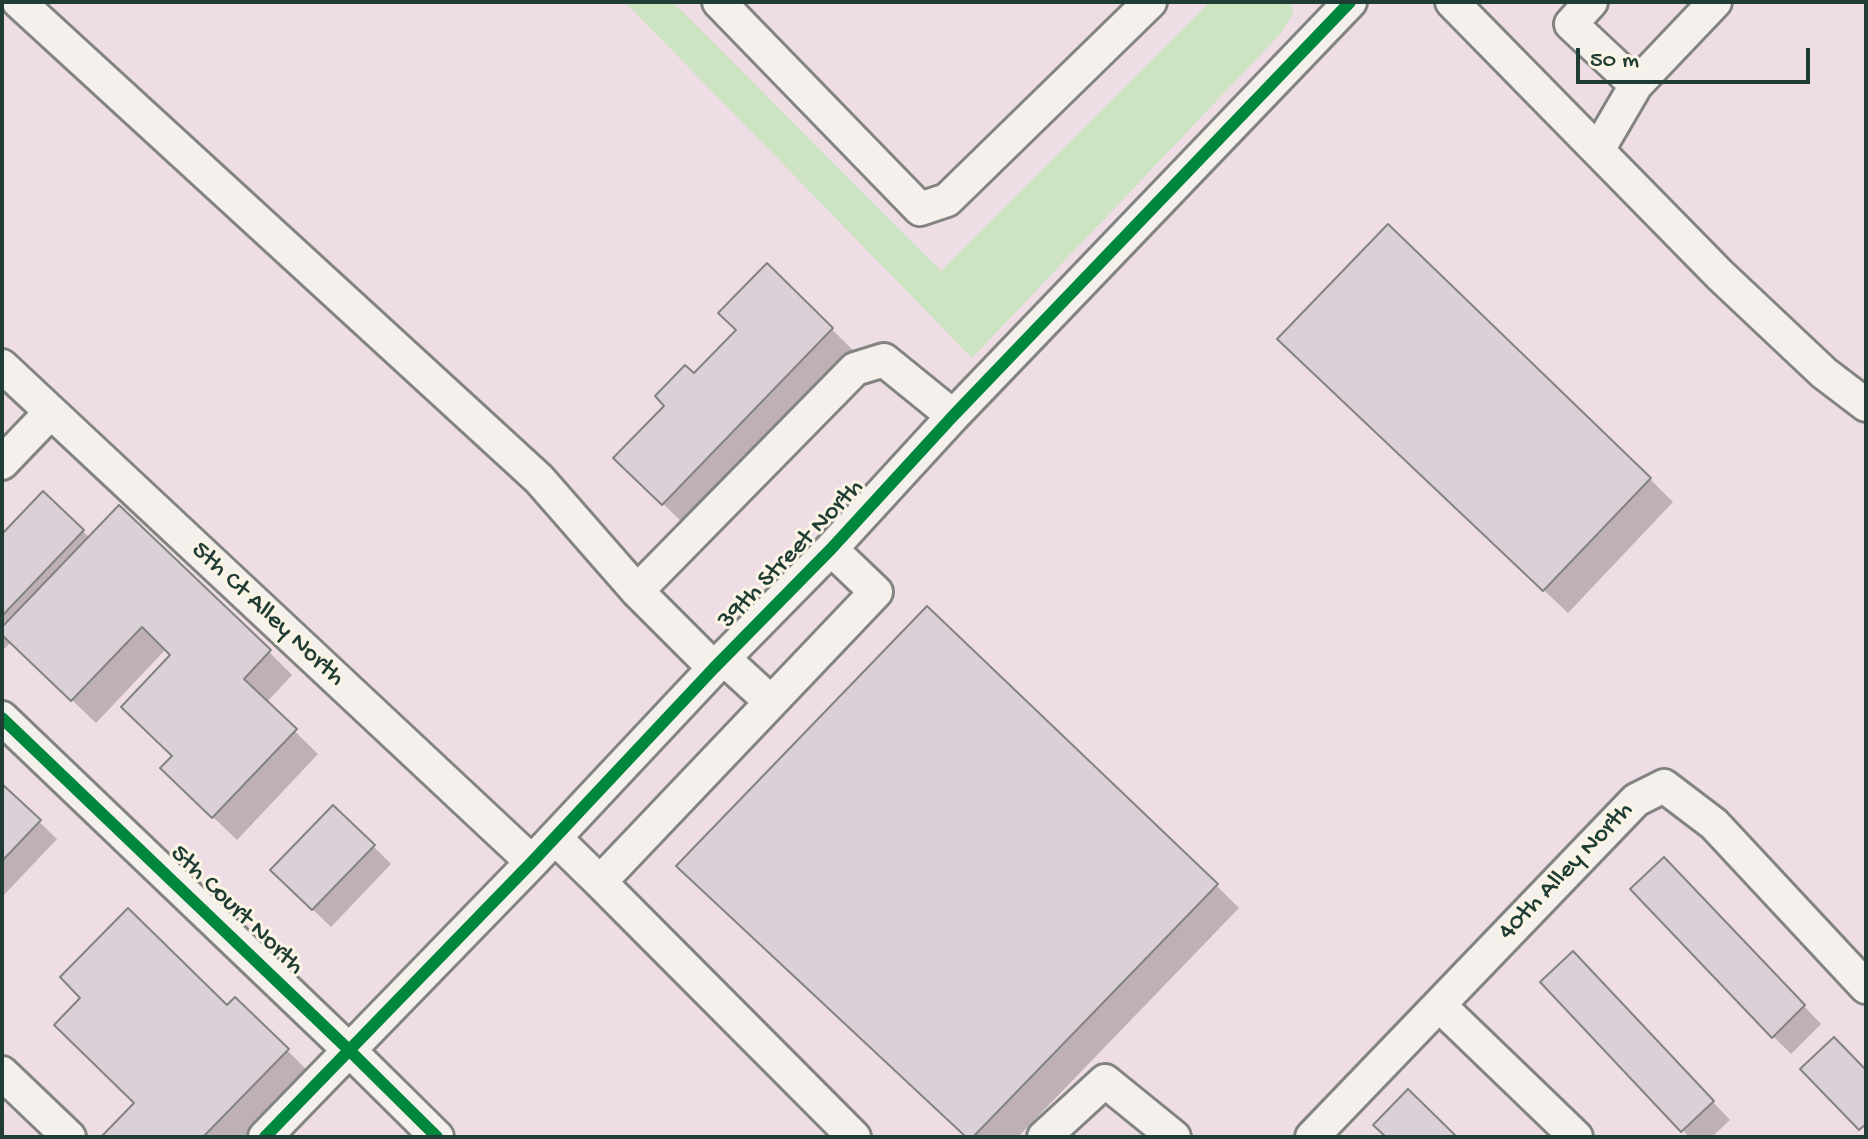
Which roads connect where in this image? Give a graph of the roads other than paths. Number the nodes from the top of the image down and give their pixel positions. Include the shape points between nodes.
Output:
1 (19, 2) edge
2 (719, 2) edge
3 (1150, 2) edge
4 (1452, 2) edge
5 (1591, 2) edge
6 (1715, 2) edge
7 (1336, 6) edge
8 (1636, 85) junction
9 (1598, 150) junction
10 (2, 366) edge
11 (1866, 405) edge
12 (50, 413) junction
13 (953, 416) junction
14 (2, 463) edge
15 (831, 549) junction
16 (637, 591) junction
17 (719, 663) junction
18 (771, 702) junction
19 (2, 718) edge
20 (555, 838) junction
21 (532, 862) junction
22 (600, 882) junction
23 (1866, 987) edge
24 (1439, 1005) junction
25 (350, 1051) junction
26 (2, 1073) edge
27 (69, 1137) edge
28 (265, 1137) edge
29 (437, 1137) edge
30 (854, 1137) edge
31 (1044, 1137) edge
32 (1174, 1137) edge
33 (1312, 1137) edge
34 (1576, 1137) edge

1 - 16 street via 539,479
2 - 3 street via 920,209 947,200
4 - 9 street
5 - 8 street via 1571,24
6 - 8 street
7 - 13 street, 39th Street North
8 - 9 street
9 - 11 street via 1732,286
10 - 12 street, 5th Ct Alley North
12 - 14 street
12 - 21 street, 5th Ct Alley North
13 - 15 street, 39th Street North
13 - 16 street via 884,360 855,369
15 - 17 street, 39th Street North
15 - 18 street via 876,592
16 - 17 street
17 - 18 street
17 - 20 street, 39th Street North
18 - 22 street
19 - 25 street, 5th Court North
20 - 21 street, 39th Street North
20 - 22 street
21 - 25 street, 39th Street North
22 - 30 street
23 - 24 street, 40th Alley North via 1714,824 1664,786 1636,800
24 - 33 street, 40th Alley North
24 - 34 street
25 - 28 street, 39th Street North
25 - 29 street, 5th Court North
26 - 27 street
31 - 32 street via 1105,1081

